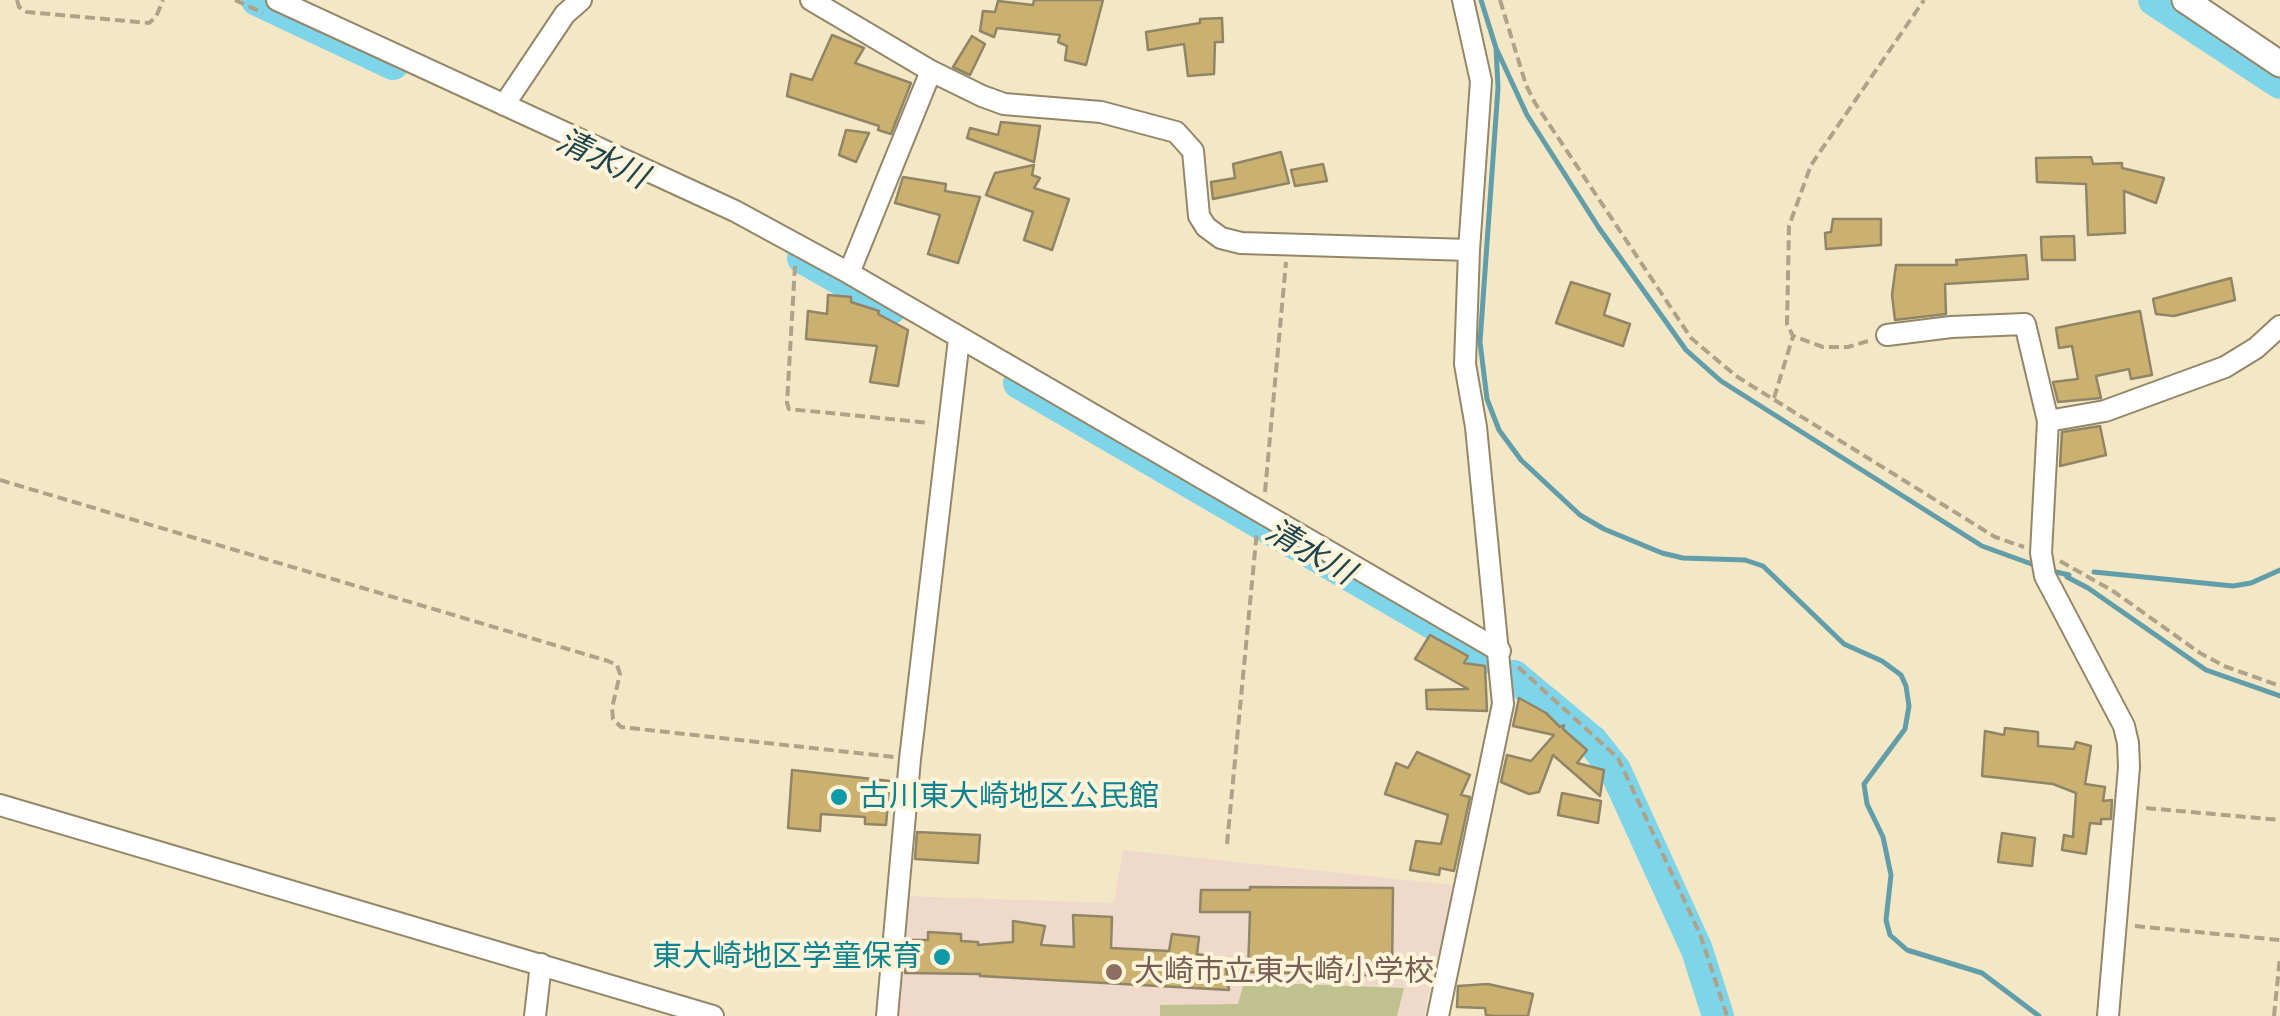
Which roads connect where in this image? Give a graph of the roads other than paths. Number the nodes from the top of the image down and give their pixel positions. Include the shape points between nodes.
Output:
1 (581, 0) edge
2 (812, 0) edge
3 (1463, 0) edge
4 (2199, 4) edge
5 (274, 8) edge
6 (2280, 64) edge
7 (931, 71) junction
8 (504, 105) junction
9 (1469, 250) junction
10 (848, 273) junction
11 (2280, 326) edge
12 (1887, 335) road end
13 (959, 339) junction
14 (2048, 421) junction
15 (1500, 651) junction
16 (0, 805) edge
17 (541, 964) junction
18 (535, 1016) edge
19 (713, 1016) edge
20 (887, 1016) edge
21 (1438, 1016) edge
22 (2108, 1016) edge

1 - 8 street via 564,14
2 - 7 street
3 - 9 street via 1481,80
4 - 6 street
5 - 8 street
7 - 9 street via 1004,104 1101,112 1176,132 1193,151 1199,216 1221,238
7 - 10 street
8 - 10 street via 735,211
9 - 15 street via 1466,364
10 - 13 street
11 - 14 street via 2225,367 2105,411
12 - 14 street via 2024,324
13 - 15 street via 1260,521
13 - 20 street
14 - 22 street via 2043,563 2124,726 2130,767
15 - 21 street via 1503,704
16 - 17 street
17 - 18 street
17 - 19 street

